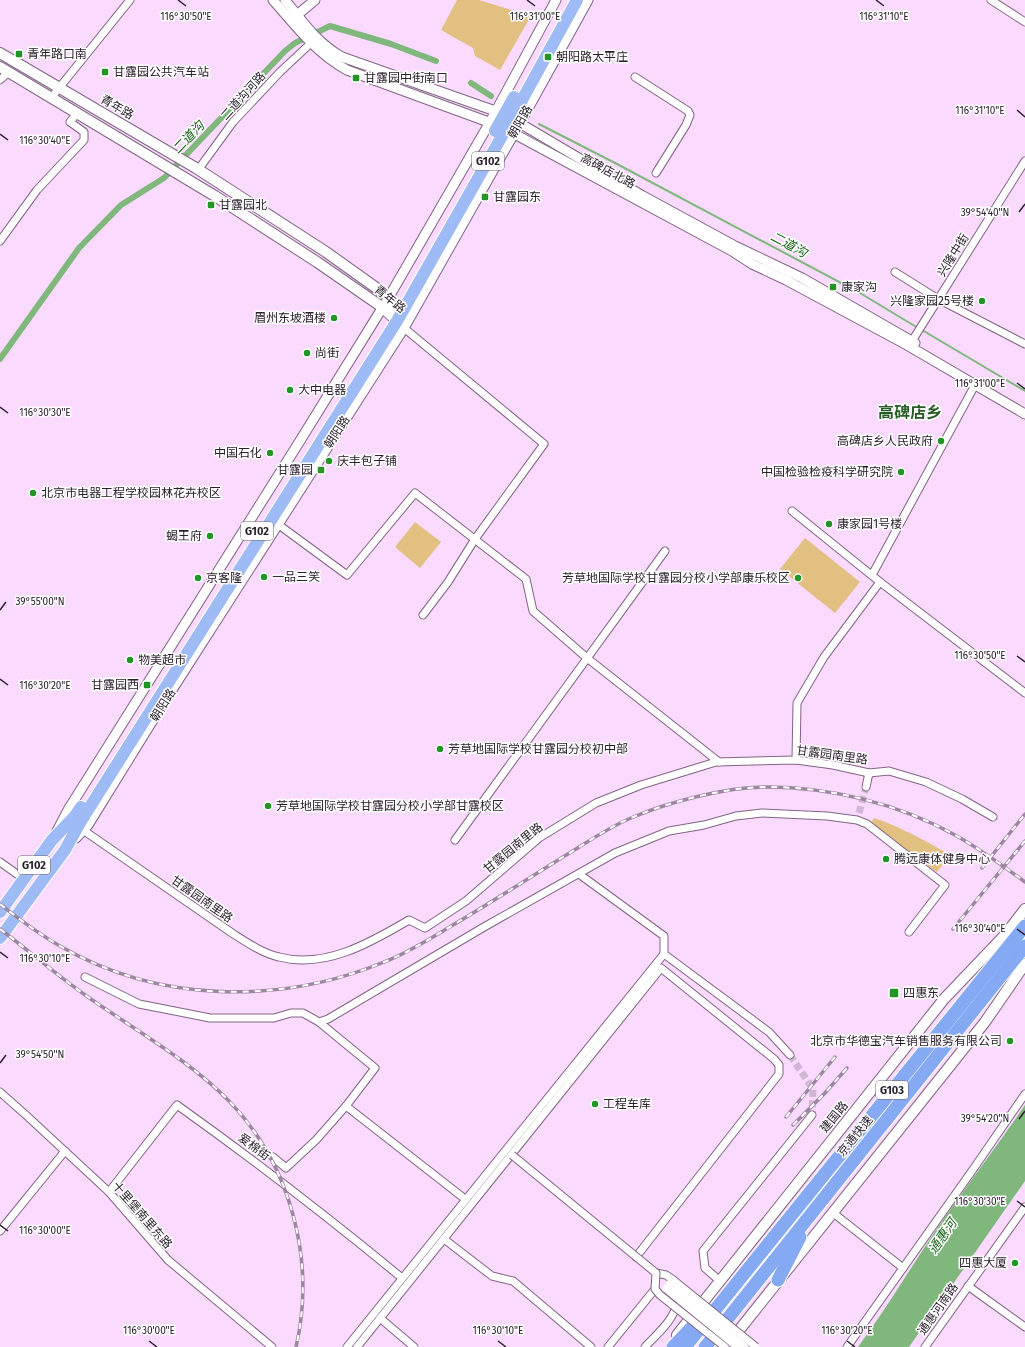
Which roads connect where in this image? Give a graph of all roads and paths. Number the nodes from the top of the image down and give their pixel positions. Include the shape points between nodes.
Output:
1 (130, 0) edge
2 (273, 0) edge
3 (285, 0) edge
4 (315, 0) edge
5 (556, 0) edge
6 (569, 0) edge
7 (577, 0) edge
8 (588, 0) edge
9 (991, 0) edge
10 (294, 17) junction
11 (1025, 22) edge
12 (311, 40) junction
13 (0, 53) edge
14 (4, 69) edge
15 (635, 77) dead end
16 (0, 80) edge
17 (59, 88) junction
18 (51, 98) junction
19 (77, 113) junction
20 (508, 117) junction
21 (502, 128) junction
22 (1025, 161) edge
23 (197, 169) junction
24 (656, 173) dead end
25 (692, 225) junction
26 (0, 241) edge
27 (895, 272) dead end
28 (389, 297) junction
29 (938, 299) junction
30 (395, 316) junction
31 (912, 340) junction
32 (1025, 344) edge
33 (975, 385) junction
34 (1025, 407) edge
35 (1025, 414) edge
36 (792, 511) dead end
37 (279, 525) junction
38 (475, 539) junction
39 (665, 551) dead end
40 (872, 575) junction
41 (880, 582) junction
42 (423, 615) dead end
43 (587, 658) junction
44 (1025, 693) edge
45 (123, 747) junction
46 (796, 760) junction
47 (718, 762) junction
48 (869, 773) junction
49 (866, 787) tunnel mouth
50 (993, 817) dead end
51 (83, 830) junction
52 (455, 840) dead end
53 (65, 850) junction
54 (0, 862) edge
55 (580, 874) junction
56 (24, 878) junction
57 (1025, 909) edge
58 (0, 912) edge
59 (1025, 926) edge
60 (909, 932) dead end
61 (0, 938) edge
62 (1025, 946) edge
63 (664, 954) junction
64 (1025, 964) edge
65 (85, 978) dead end
66 (319, 1022) junction
67 (790, 1055) tunnel mouth
68 (0, 1092) edge
69 (1025, 1094) edge
70 (346, 1106) junction
71 (812, 1115) tunnel mouth
72 (65, 1151) junction
73 (512, 1155) junction
74 (273, 1157) dead end
75 (109, 1192) junction
76 (465, 1200) junction
77 (1025, 1207) edge
78 (832, 1212) junction
79 (811, 1214) junction
80 (0, 1231) edge
81 (444, 1239) junction
82 (760, 1254) junction
83 (636, 1257) junction
84 (903, 1268) junction
85 (656, 1273) junction
86 (402, 1278) junction
87 (778, 1280) junction
88 (720, 1282) junction
89 (669, 1284) junction
90 (968, 1286) junction
91 (654, 1289) junction
92 (678, 1299) junction
93 (380, 1318) junction
94 (1025, 1327) edge
95 (272, 1347) edge
96 (347, 1347) edge
97 (357, 1347) edge
98 (414, 1347) edge
99 (591, 1347) edge
100 (608, 1347) edge
101 (645, 1347) edge
102 (668, 1347) edge
103 (673, 1347) edge
104 (686, 1347) edge
105 (705, 1347) edge
106 (725, 1347) edge
107 (737, 1347) edge
108 (745, 1347) edge
109 (756, 1347) edge
110 (847, 1347) edge
111 (925, 1347) edge

1 - 17 street
2 - 10 street
3 - 10 street
4 - 10 street
5 - 20 street, 朝阳路
6 - 20 highway, 朝阳路 / G102
7 - 20 highway, 朝阳路 / G102
8 - 20 street, 朝阳路
9 - 11 street
10 - 12 street
12 - 20 street, 高碑店北路 via 342,57
12 - 21 street, 高碑店北路 via 329,59 347,70
12 - 23 street, 二道沟河路 via 233,122
13 - 17 main road, 青年路
14 - 16 street
14 - 18 main road, 青年路
15 - 24 street via 688,111 690,115
17 - 18 street
17 - 23 main road, 青年路
18 - 19 main road, 青年路
19 - 26 street via 70,122 84,132 84,140 38,190
19 - 30 main road, 青年路 via 318,262
20 - 21 highway, 朝阳路 / G102
20 - 21 street, 朝阳路
20 - 25 street, 高碑店北路
21 - 25 street, 高碑店北路
21 - 28 street, 朝阳路
21 - 30 highway, 朝阳路 / G102
21 - 30 street, 朝阳路
22 - 29 street, 兴隆中街
23 - 28 main road, 青年路 via 326,252
25 - 31 street via 802,278
25 - 33 street via 752,264 907,345
27 - 29 street
28 - 30 main road, 青年路
29 - 31 street, 兴隆中街
29 - 32 street
30 - 37 street, 朝阳路 via 319,460
30 - 38 street via 544,444
30 - 45 highway, 朝阳路 / G102
31 - 34 street
33 - 35 street
33 - 40 street
36 - 40 street
37 - 38 street via 347,575 415,493
37 - 45 street, 朝阳路 via 162,707
38 - 42 street
38 - 43 street via 526,579 533,611
39 - 43 street
40 - 41 street
41 - 44 street
41 - 46 street via 824,658 796,703
43 - 47 street
43 - 52 street
45 - 51 street, 朝阳路 via 88,825
45 - 53 highway, 朝阳路 / G102
45 - 56 highway, 朝阳路 / G102 via 75,816 52,840
46 - 47 street, 甘露园南里路
46 - 48 street, 甘露园南里路
47 - 51 street, 甘露园南里路 via 641,786 596,804 540,838 466,901 425,928 409,920 376,940 344,954 303,960 278,957 254,946
48 - 49 street
48 - 50 street, 甘露园南里路 via 889,771 926,782
51 - 53 street, 朝阳路
53 - 61 highway, 朝阳路 / G102
54 - 56 street
55 - 60 street via 615,853 669,831 736,816 762,813 858,816 945,885
55 - 63 street via 664,936
55 - 66 street
56 - 58 highway, 朝阳路 / G102
57 - 88 main road, 建国路 via 1005,935 944,999
59 - 82 highway, 京通快速 / G103
62 - 79 highway, 京通快速 / G103
63 - 67 street via 769,1032
63 - 76 street
64 - 78 main road via 985,1022
65 - 66 street via 139,1004 166,1010 210,1018 274,1018 291,1013 303,1013
66 - 70 street via 375,1068
68 - 72 street, 十里堡南里东路
69 - 84 street
70 - 74 street via 316,1140 286,1168
70 - 76 street
71 - 88 street via 703,1251 705,1268
72 - 75 street, 十里堡南里东路
72 - 80 street
73 - 81 street
73 - 83 street, bridge
73 - 83 street via 661,968 774,1059 779,1065 779,1074
75 - 86 street, 爱棉街 via 177,1105 314,1206
75 - 95 street, 十里堡南里东路 via 168,1260
76 - 86 street
77 - 90 street, 通惠河南路
78 - 84 street
78 - 87 main road
79 - 87 highway
79 - 105 highway, 京通快速 / G103
81 - 93 street
81 - 99 street via 492,1276 513,1281
82 - 103 highway
82 - 104 highway, 京通快速 / G103
83 - 85 street, bridge
84 - 110 street
85 - 89 street via 666,1275
85 - 91 street, bridge
86 - 96 street
87 - 106 main road
88 - 102 main road, 建国路
89 - 92 street, bridge
89 - 108 street, bridge
89 - 109 street, bridge
90 - 94 street
90 - 111 street, 通惠河南路
91 - 100 street
91 - 106 street, bridge
92 - 101 street via 671,1318
92 - 107 street, bridge
93 - 97 street
93 - 98 street

